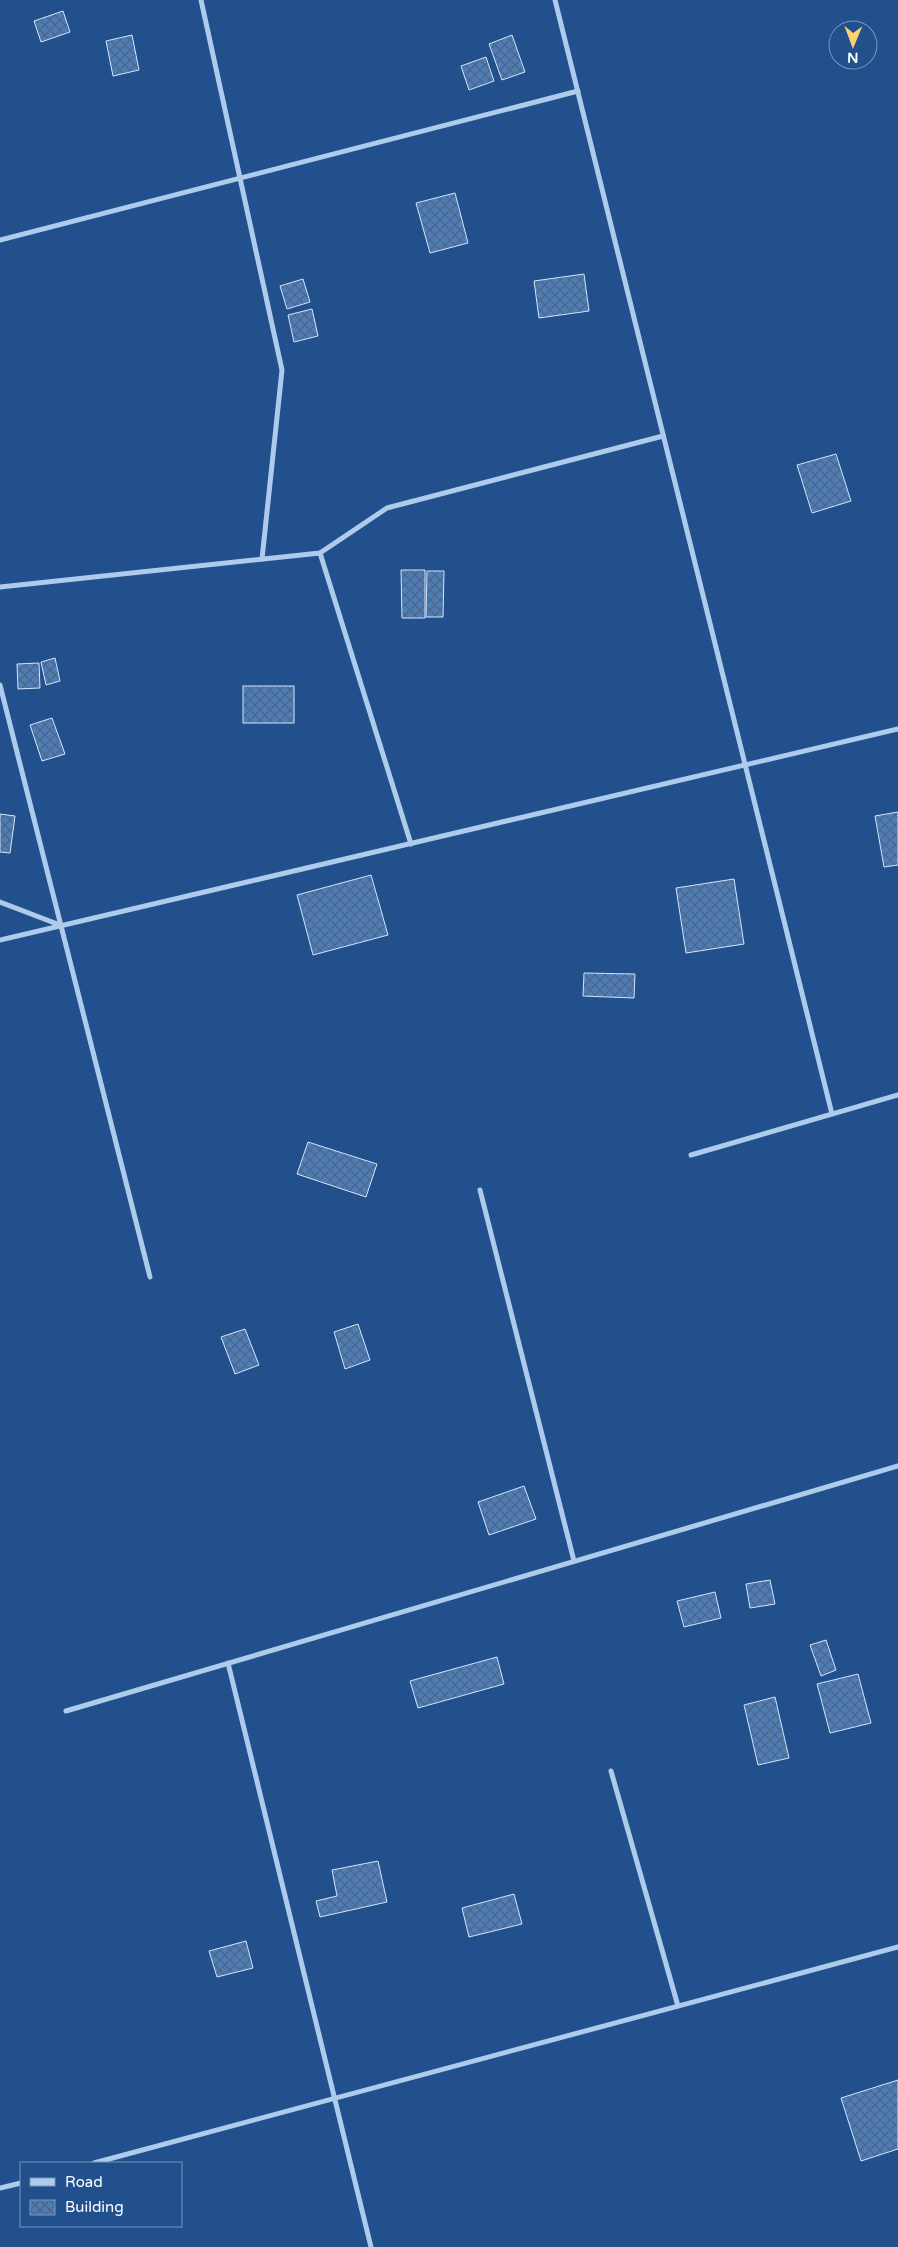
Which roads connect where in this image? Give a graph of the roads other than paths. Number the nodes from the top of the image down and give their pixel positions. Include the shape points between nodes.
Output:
1 (201, 0) edge
2 (555, 0) edge
3 (578, 91) junction
4 (240, 179) junction
5 (0, 240) edge
6 (663, 436) junction
7 (320, 553) junction
8 (262, 559) junction
9 (0, 587) edge
10 (0, 685) edge
11 (898, 729) edge
12 (745, 765) junction
13 (411, 844) junction
14 (0, 902) edge
15 (62, 926) junction
16 (0, 940) edge
17 (898, 1095) edge
18 (832, 1114) junction
19 (691, 1155) dead end
20 (480, 1190) dead end
21 (150, 1277) dead end
22 (898, 1466) edge
23 (574, 1561) junction
24 (228, 1663) junction
25 (66, 1711) dead end
26 (611, 1770) dead end
27 (898, 1946) edge
28 (678, 2006) junction
29 (334, 2099) junction
30 (98, 2162) edge
31 (20, 2183) edge
32 (0, 2188) edge
33 (371, 2247) edge

1 - 4 street
2 - 3 street
3 - 4 street
3 - 6 street
4 - 5 street
4 - 8 street via 282,370
6 - 7 street via 387,508
6 - 12 street
7 - 8 street
7 - 13 street
8 - 9 street
10 - 15 street
11 - 12 street
12 - 13 street
12 - 18 street
13 - 15 street
14 - 15 street
15 - 16 street
15 - 21 street
17 - 18 street
18 - 19 street
20 - 23 street
22 - 23 street
23 - 24 street
24 - 25 street
24 - 29 street
26 - 28 street
27 - 28 street
28 - 29 street
29 - 30 street
29 - 33 street
31 - 32 street

